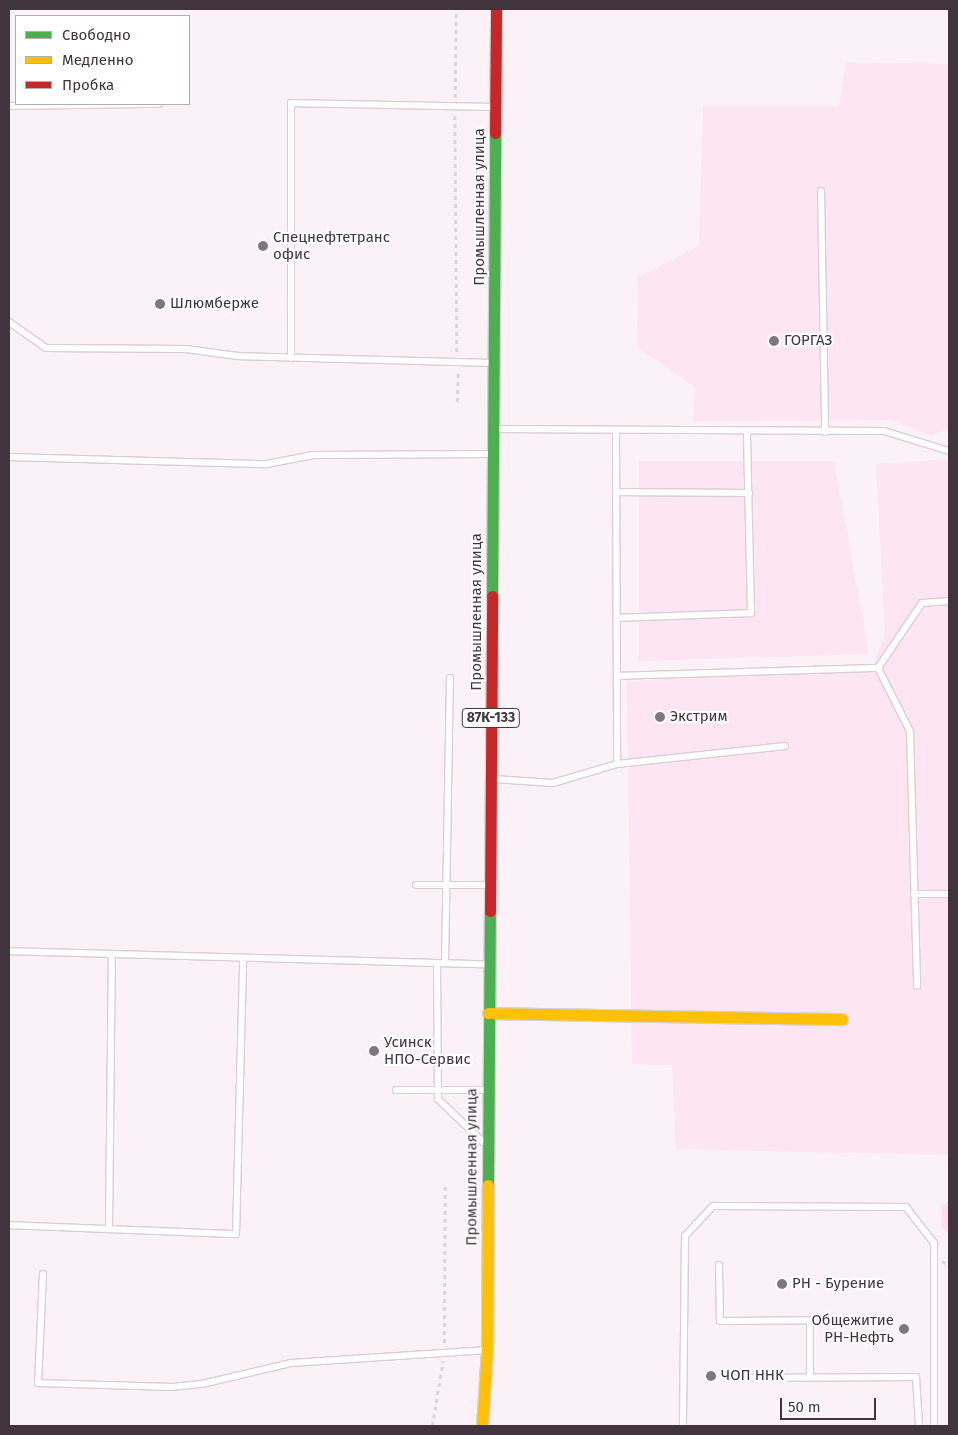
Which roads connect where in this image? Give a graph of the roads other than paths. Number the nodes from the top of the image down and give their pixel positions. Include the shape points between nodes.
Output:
1 (496, 9) edge
2 (84, 105) edge
3 (9, 106) edge
4 (496, 107) junction
5 (821, 191) dead end
6 (9, 322) edge
7 (290, 358) junction
8 (494, 363) junction
9 (493, 429) junction
10 (616, 432) junction
11 (747, 432) junction
12 (825, 432) junction
13 (949, 451) edge
14 (493, 454) junction
15 (9, 457) edge
16 (616, 492) junction
17 (748, 493) junction
18 (949, 601) edge
19 (617, 618) junction
20 (878, 668) junction
21 (617, 676) junction
22 (450, 678) dead end
23 (785, 746) dead end
24 (618, 764) junction
25 (490, 779) junction
26 (416, 885) dead end
27 (446, 885) junction
28 (489, 885) junction
29 (914, 894) junction
30 (949, 894) edge
31 (9, 952) edge
32 (112, 954) junction
33 (243, 958) junction
34 (437, 963) junction
35 (445, 963) junction
36 (489, 964) junction
37 (916, 986) dead end
38 (488, 1013) junction
39 (842, 1019) dead end
40 (396, 1090) dead end
41 (438, 1090) junction
42 (488, 1090) junction
43 (487, 1146) junction
44 (9, 1225) edge
45 (109, 1229) junction
46 (719, 1265) dead end
47 (43, 1274) dead end
48 (863, 1320) dead end
49 (810, 1321) junction
50 (487, 1350) junction
51 (810, 1377) junction
52 (737, 1378) dead end
53 (482, 1426) edge
54 (683, 1426) edge
55 (919, 1426) edge
56 (934, 1426) edge

1 - 4 main road, Промышленная улица / 87К-133
2 - 3 lane
4 - 7 lane via 291,103
4 - 8 main road, Промышленная улица / 87К-133
5 - 12 lane
6 - 7 lane via 46,348 186,349
7 - 8 lane
8 - 9 main road, Промышленная улица / 87К-133
9 - 10 lane
9 - 14 main road, Промышленная улица / 87К-133
10 - 11 lane
10 - 16 lane
11 - 12 lane
11 - 17 lane
12 - 13 lane via 884,431
14 - 15 lane via 313,455 267,464
14 - 25 main road, Промышленная улица / 87К-133
16 - 17 lane
16 - 19 lane
17 - 19 lane via 751,613
18 - 20 lane via 922,602
19 - 21 lane
20 - 21 lane
20 - 29 lane via 910,731
21 - 24 lane
22 - 27 lane via 451,782
23 - 24 lane
24 - 25 lane via 554,782
25 - 28 main road, Промышленная улица / 87К-133
26 - 27 lane
27 - 28 lane
27 - 35 lane
28 - 36 main road, Промышленная улица / 87К-133
29 - 30 lane
29 - 37 lane
31 - 32 lane
32 - 33 lane
32 - 45 lane
33 - 34 lane
33 - 45 lane via 236,1234
34 - 35 lane
34 - 41 lane
35 - 36 lane
36 - 38 main road, Промышленная улица / 87К-133
38 - 39 main road
38 - 42 main road, Промышленная улица / 87К-133
40 - 41 lane
41 - 42 lane
41 - 43 lane via 438,1099
42 - 43 main road, Промышленная улица / 87К-133
43 - 50 main road, Промышленная улица / 87К-133
44 - 45 lane
46 - 49 lane via 720,1321
47 - 50 lane via 38,1383 172,1387 202,1384 291,1363
48 - 49 lane
49 - 51 lane
50 - 53 main road, Промышленная улица / 87К-133
51 - 52 lane
51 - 55 lane via 916,1377
54 - 56 lane via 685,1236 713,1206 723,1206 906,1207 934,1243

